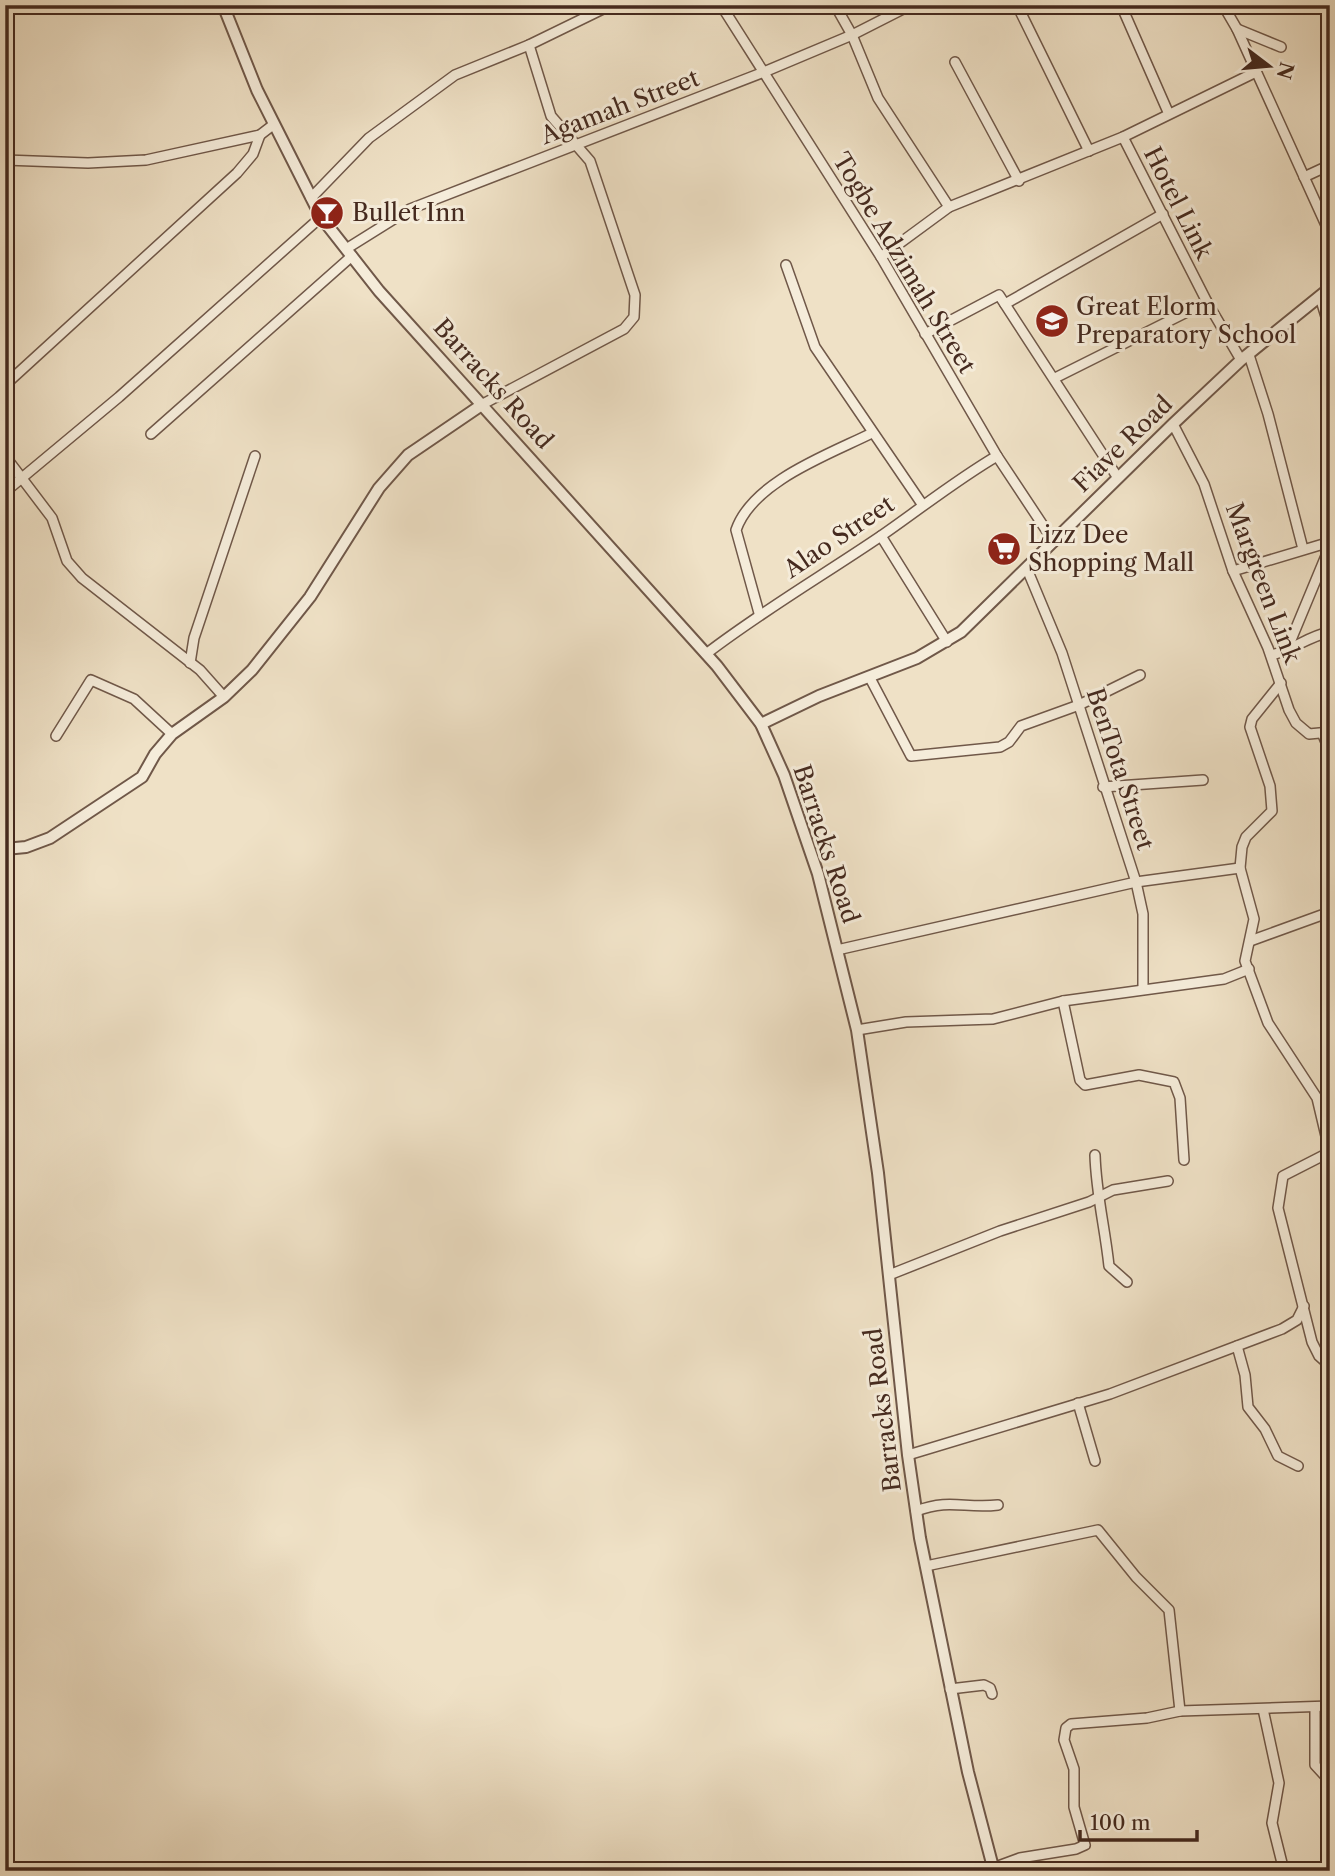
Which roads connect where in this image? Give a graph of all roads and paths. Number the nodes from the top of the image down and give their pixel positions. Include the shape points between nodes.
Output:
1 (223, 5) edge
2 (611, 5) edge
3 (720, 5) edge
4 (835, 5) edge
5 (911, 5) edge
6 (1017, 5) edge
7 (1121, 5) edge
8 (1223, 5) edge
9 (1237, 29) junction
10 (852, 35) junction
11 (529, 45) junction
12 (1281, 47) dead end
13 (955, 62) dead end
14 (764, 72) junction
15 (1256, 72) junction
16 (1168, 112) junction
17 (274, 125) junction
18 (260, 135) junction
19 (1122, 137) junction
20 (574, 145) junction
21 (1089, 151) junction
22 (5, 160) edge
23 (1330, 165) edge
24 (1304, 177) junction
25 (1019, 181) junction
26 (311, 198) junction
27 (949, 207) junction
28 (1163, 214) junction
29 (321, 216) junction
30 (1330, 234) edge
31 (349, 253) junction
32 (881, 257) junction
33 (786, 265) dead end
34 (1330, 288) edge
35 (1320, 297) junction
36 (1207, 302) junction
37 (1005, 304) junction
38 (1330, 330) edge
39 (925, 334) junction
40 (1245, 357) junction
41 (1055, 378) junction
42 (5, 385) edge
43 (483, 404) junction
44 (1172, 424) junction
45 (872, 433) junction
46 (151, 434) dead end
47 (5, 456) edge
48 (255, 456) dead end
49 (997, 456) junction
50 (22, 476) junction
51 (1118, 478) junction
52 (5, 492) edge
53 (922, 504) junction
54 (881, 536) junction
55 (1054, 542) junction
56 (1330, 544) edge
57 (1303, 549) junction
58 (1027, 569) junction
59 (1234, 571) junction
60 (759, 613) junction
61 (1330, 632) edge
62 (947, 642) junction
63 (1286, 652) junction
64 (706, 654) junction
65 (1270, 654) junction
66 (191, 663) junction
67 (1140, 676) dead end
68 (870, 678) junction
69 (1281, 683) junction
70 (224, 697) junction
71 (1079, 705) junction
72 (761, 724) junction
73 (172, 734) junction
74 (1326, 734) edge
75 (56, 736) dead end
76 (1330, 752) edge
77 (1203, 780) dead end
78 (1104, 787) junction
79 (5, 849) edge
80 (1241, 868) junction
81 (1136, 882) junction
82 (1330, 912) edge
83 (1250, 940) junction
84 (838, 950) junction
85 (1249, 969) junction
86 (1143, 989) junction
87 (1063, 1001) junction
88 (857, 1030) junction
89 (1329, 1153) edge
90 (1095, 1155) dead end
91 (1184, 1160) dead end
92 (1168, 1181) dead end
93 (1097, 1198) junction
94 (889, 1275) junction
95 (1127, 1282) dead end
96 (1304, 1306) junction
97 (1237, 1346) junction
98 (1328, 1363) dead end
99 (1078, 1403) junction
100 (908, 1455) junction
101 (1095, 1461) dead end
102 (1298, 1466) dead end
103 (998, 1505) dead end
104 (916, 1511) junction
105 (926, 1566) junction
106 (950, 1689) junction
107 (992, 1694) dead end
108 (1330, 1706) edge
109 (1315, 1708) junction
110 (1264, 1709) junction
111 (1180, 1711) junction
112 (1330, 1787) edge
113 (994, 1869) edge
114 (1284, 1871) edge

1 - 17 street, Barracks Road
2 - 11 street
3 - 14 street, Togbe Adzimah Street
4 - 10 street
5 - 10 street, Agamah Street
6 - 21 street
7 - 16 street
8 - 9 street
9 - 12 street
9 - 15 street
10 - 14 street, Agamah Street
10 - 27 street via 878,98
11 - 20 street via 551,116
11 - 26 street via 455,75 369,138
13 - 25 street
14 - 20 street, Agamah Street
14 - 32 street, Togbe Adzimah Street
15 - 16 street
15 - 24 street
16 - 19 street
17 - 18 street
17 - 26 street, Barracks Road
18 - 22 street via 135,161
18 - 42 street via 253,154 237,173
19 - 21 street
19 - 28 street, Hotel Link
20 - 31 street, Agamah Street via 411,209
20 - 43 street via 590,161 635,295 634,317 624,329
21 - 25 street
23 - 24 street
24 - 30 street
25 - 27 street
26 - 29 street, Barracks Road
27 - 32 street
28 - 36 street, Hotel Link
28 - 37 street
29 - 31 street, Barracks Road
29 - 50 street via 119,397
31 - 43 street, Barracks Road
31 - 46 street, Agamah Street
32 - 39 street, Togbe Adzimah Street
33 - 45 street via 815,347
34 - 35 street, Fiave Road
35 - 38 street
35 - 40 street, Fiave Road
36 - 40 street, Hotel Link
36 - 41 street
37 - 39 street via 999,295 993,296
37 - 41 street
39 - 49 street, Togbe Adzimah Street
40 - 44 street, Fiave Road
40 - 57 street, Hotel Link via 1268,414
41 - 51 street
43 - 64 street, Barracks Road
43 - 70 street via 401,463 379,488 310,597 252,670
44 - 51 street, Fiave Road
44 - 59 street, Margreen Link via 1204,484
45 - 53 street
45 - 60 street via 776,483 750,506 736,530
47 - 50 street
48 - 66 street via 194,638
49 - 53 street, Alao Street
49 - 55 street, Togbe Adzimah Street
50 - 52 street
50 - 66 street via 52,518 67,561 82,578
51 - 55 street, Fiave Road
53 - 54 street, Alao Street
54 - 60 street, Alao Street
54 - 62 street
55 - 58 street, Fiave Road
56 - 57 street
56 - 63 street
57 - 59 street
58 - 62 street, Fiave Road
58 - 71 street, BenTota Street
59 - 65 street, Margreen Link
60 - 64 street, Alao Street
61 - 63 street
62 - 68 street, Fiave Road
63 - 65 street
64 - 72 street, Barracks Road
65 - 69 street, Margreen Link
66 - 70 street
67 - 71 street
68 - 71 street via 911,756 1000,747 1021,726
68 - 72 street, Fiave Road
69 - 74 street, Margreen Link via 1296,723 1309,734
69 - 80 street via 1250,727 1270,786 1272,811 1247,837
70 - 73 street
71 - 78 street, BenTota Street
72 - 84 street, Barracks Road via 798,814
73 - 75 street via 134,699 92,680
73 - 79 street via 142,777 78,822 26,847
74 - 76 street
77 - 78 street
78 - 81 street, BenTota Street
80 - 81 street
80 - 83 street via 1254,919
81 - 84 street
81 - 86 street, BenTota Street via 1143,915
82 - 83 street
83 - 85 street via 1245,961
84 - 88 street, Barracks Road
85 - 86 street via 1224,979
85 - 89 street via 1268,1023 1317,1098
86 - 87 street
87 - 88 street via 993,1019 906,1022
87 - 91 street via 1080,1080 1085,1085 1139,1075 1174,1082 1180,1098
88 - 94 street, Barracks Road
89 - 96 street via 1283,1176 1278,1208
90 - 93 street
92 - 93 street via 1113,1190
93 - 94 street
93 - 95 street via 1109,1266
94 - 100 street, Barracks Road
96 - 97 street via 1291,1324
96 - 98 street via 1315,1349
97 - 99 street
97 - 102 street via 1248,1407 1278,1456
99 - 100 street
99 - 101 street
100 - 104 street, Barracks Road
103 - 104 street via 971,1508 950,1502
104 - 105 street, Barracks Road
105 - 106 street, Barracks Road
105 - 111 street via 1098,1530 1169,1610
106 - 107 street via 984,1685
106 - 113 street, Barracks Road
108 - 109 street
109 - 110 street
109 - 112 street via 1315,1765
110 - 111 street
110 - 114 street via 1279,1783 1272,1823
111 - 113 street via 1068,1725 1064,1740 1074,1769 1074,1807 1085,1845 1020,1858

